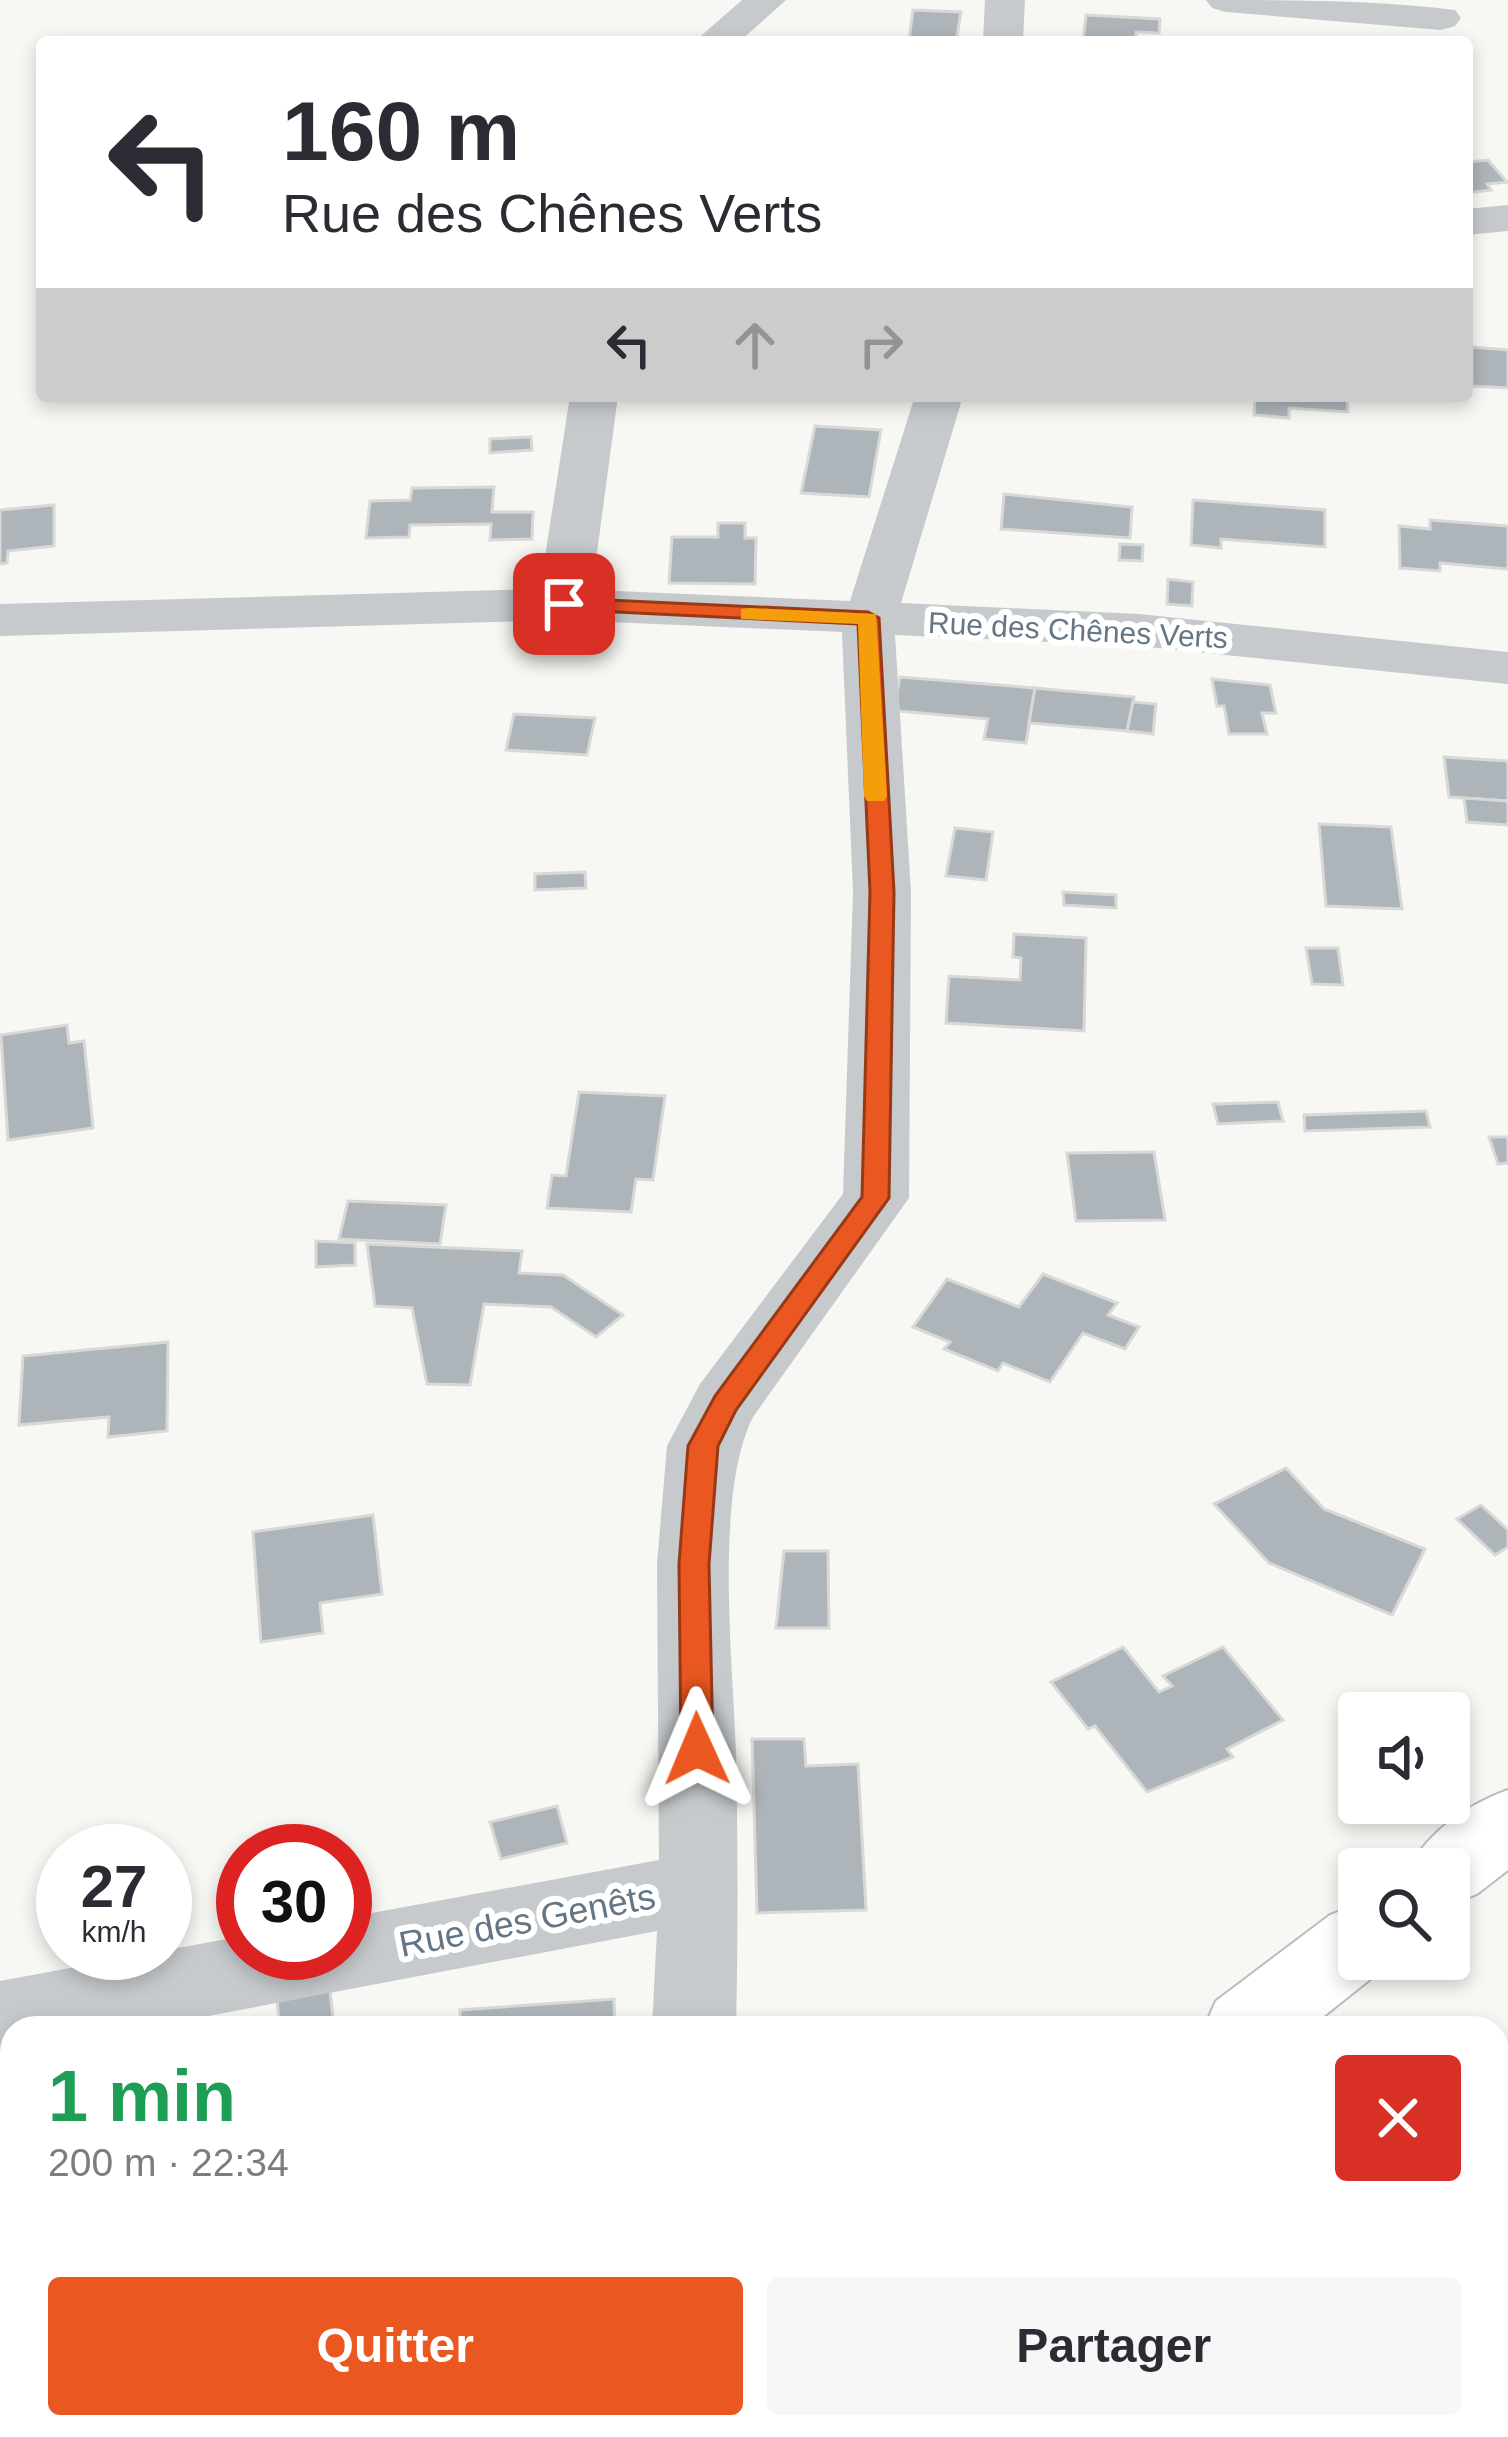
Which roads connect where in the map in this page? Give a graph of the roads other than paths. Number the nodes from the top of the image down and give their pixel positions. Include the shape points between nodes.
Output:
1 (766, 0) edge
2 (1005, 0) edge
3 (1226, 0) edge
4 (1441, 18) dead end
5 (721, 36) edge
6 (1003, 36) edge
7 (1508, 218) edge
8 (1473, 221) edge
9 (593, 402) edge
10 (936, 402) edge
11 (564, 604) junction
12 (868, 618) junction
13 (0, 620) edge
14 (1508, 668) edge
15 (1508, 1824) edge
16 (1470, 1854) edge
17 (699, 1888) junction
18 (1338, 1956) edge
19 (11, 2016) edge
20 (694, 2016) edge
21 (1261, 2016) edge

1 - 5 street
2 - 6 street
3 - 4 street
7 - 8 street
9 - 11 street
10 - 12 street
11 - 12 street, Rue des Chênes Verts
11 - 13 street, Rue des Chênes Verts
12 - 14 street, Rue des Chênes Verts via 1139,630
12 - 17 street via 882,892 876,1198 725,1403 703,1446 694,1564
15 - 16 main road
17 - 19 street, Rue des Genêts
17 - 20 street
18 - 21 main road

